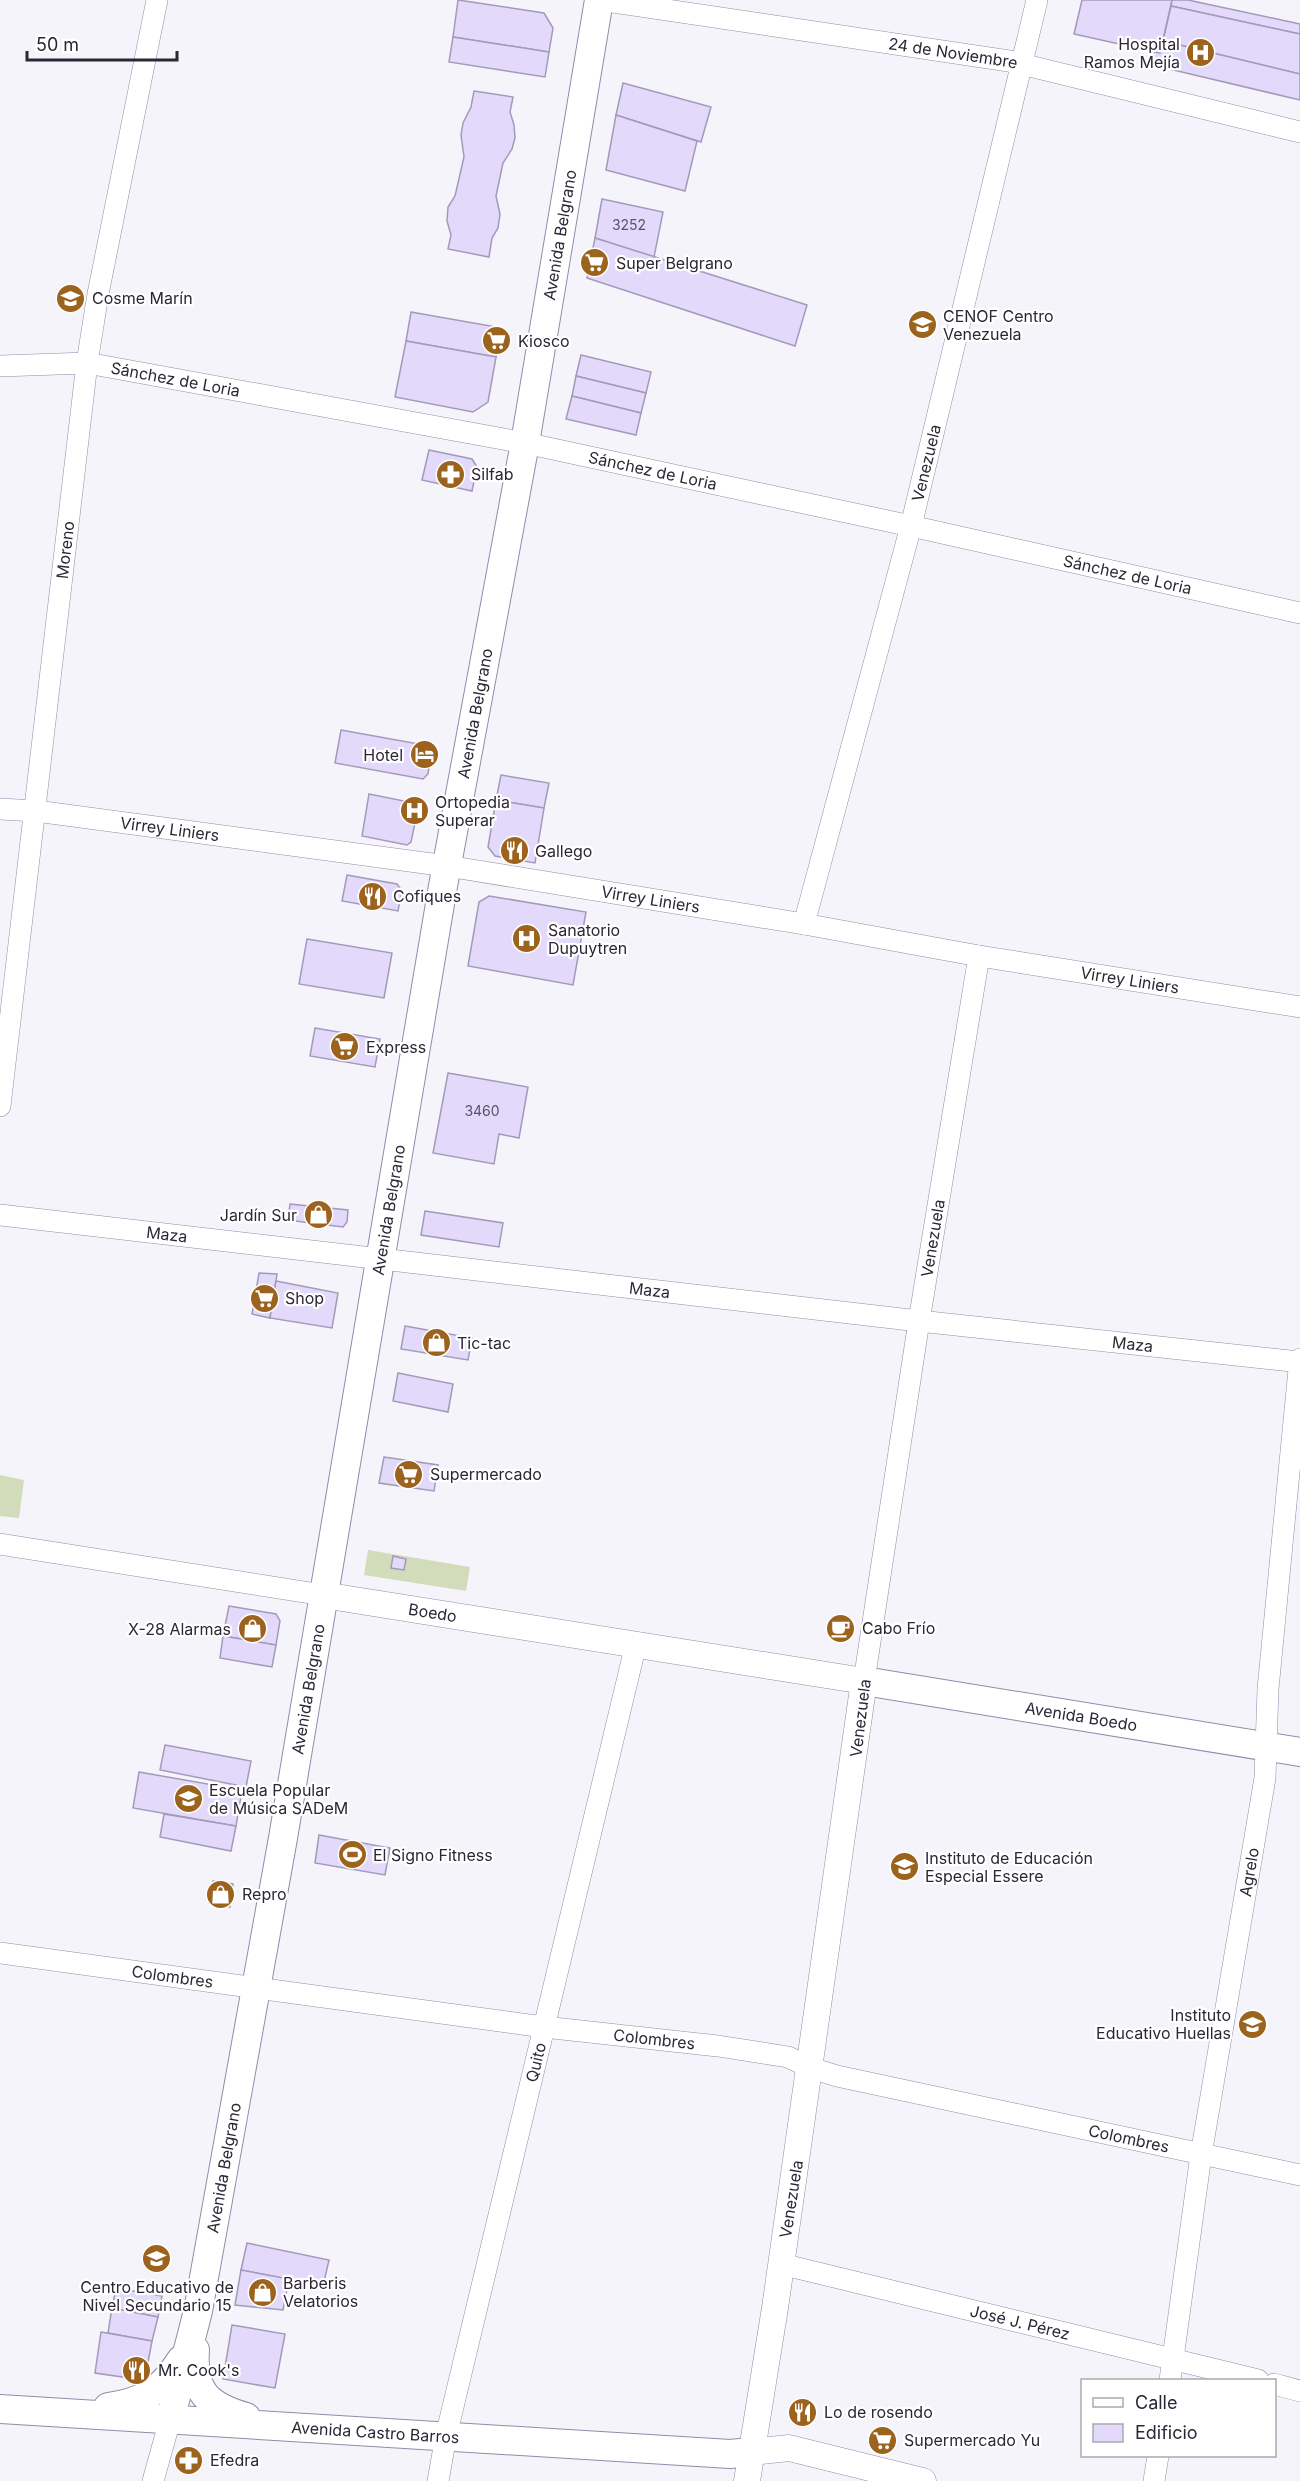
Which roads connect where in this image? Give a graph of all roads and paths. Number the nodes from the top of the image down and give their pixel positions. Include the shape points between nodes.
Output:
1 (157, 0) edge
2 (599, 0) edge
3 (1037, 0) edge
4 (1021, 63) junction
5 (1300, 132) edge
6 (87, 363) junction
7 (0, 366) edge
8 (525, 443) junction
9 (911, 526) junction
10 (1300, 613) edge
11 (0, 809) edge
12 (36, 811) junction
13 (447, 866) junction
14 (804, 924) junction
15 (979, 956) junction
16 (1300, 1007) edge
17 (5, 1026) edge
18 (0, 1106) edge
19 (0, 1215) edge
20 (379, 1260) junction
21 (919, 1321) junction
22 (1300, 1361) edge
23 (0, 1544) edge
24 (323, 1595) junction
25 (636, 1644) junction
26 (864, 1681) junction
27 (1266, 1746) junction
28 (1300, 1752) edge
29 (0, 1953) edge
30 (256, 1988) junction
31 (544, 2026) junction
32 (811, 2068) junction
33 (1201, 2155) junction
34 (1300, 2175) edge
35 (781, 2264) junction
36 (198, 2311) junction
37 (189, 2348) junction
38 (1171, 2370) edge
39 (1249, 2379) edge
40 (1276, 2384) edge
41 (1300, 2391) edge
42 (0, 2409) edge
43 (66, 2414) junction
44 (170, 2420) junction
45 (280, 2425) junction
46 (446, 2436) junction
47 (751, 2452) junction
48 (1158, 2457) edge
49 (153, 2481) edge
50 (438, 2481) edge
51 (747, 2481) edge
52 (923, 2481) edge
53 (1154, 2481) edge

1 - 6 street, Moreno
2 - 4 street, 24 de Noviembre
2 - 8 main road, Avenida Belgrano
3 - 4 street, Venezuela
4 - 5 street, 24 de Noviembre
4 - 9 street, Venezuela
6 - 7 street, Sánchez de Loria
6 - 8 street, Sánchez de Loria
6 - 12 street, Moreno
8 - 9 street, Sánchez de Loria
8 - 13 main road, Avenida Belgrano
9 - 10 street, Sánchez de Loria
9 - 14 street, Venezuela
11 - 12 street, Virrey Liniers
12 - 13 street, Virrey Liniers
12 - 17 street, Moreno
13 - 14 street, Virrey Liniers
13 - 20 main road, Avenida Belgrano
14 - 15 street, Virrey Liniers
15 - 16 street, Virrey Liniers
15 - 21 street, Venezuela
17 - 18 street, Moreno
19 - 20 street, Maza
20 - 21 street, Maza
20 - 24 main road, Avenida Belgrano
21 - 22 street, Maza
21 - 26 street, Venezuela
22 - 27 street, Agrelo
23 - 24 street, Boedo
24 - 25 street, Boedo
24 - 30 main road, Avenida Belgrano
25 - 26 street, Boedo
25 - 31 street, Quito
26 - 27 main road, Avenida Boedo
26 - 32 street, Venezuela
27 - 28 main road, Avenida Boedo
27 - 33 street, Agrelo via 1265,1778
29 - 30 street, Colombres
30 - 31 street, Colombres
30 - 36 main road, Avenida Belgrano
31 - 32 street, Colombres via 788,2056
31 - 46 street, Quito
32 - 33 street, Colombres
32 - 35 street, Venezuela
33 - 34 street, Colombres
33 - 38 street, Agrelo
35 - 38 street, José J. Pérez
35 - 47 street, Venezuela
36 - 37 main road, Avenida Belgrano
36 - 45 main road via 195,2367 205,2396 223,2409
37 - 43 main road via 167,2380 145,2397 127,2404
37 - 44 main road, Avenida Belgrano
38 - 39 street, José J. Pérez
40 - 41 street
42 - 43 main road, Avenida Castro Barros
43 - 44 main road, Avenida Castro Barros
44 - 45 main road, Avenida Castro Barros
44 - 49 street
45 - 46 main road, Avenida Castro Barros
46 - 47 main road, Avenida Castro Barros via 730,2454
46 - 50 street, Quito
47 - 51 street, Venezuela
47 - 52 street via 789,2448
48 - 53 street

